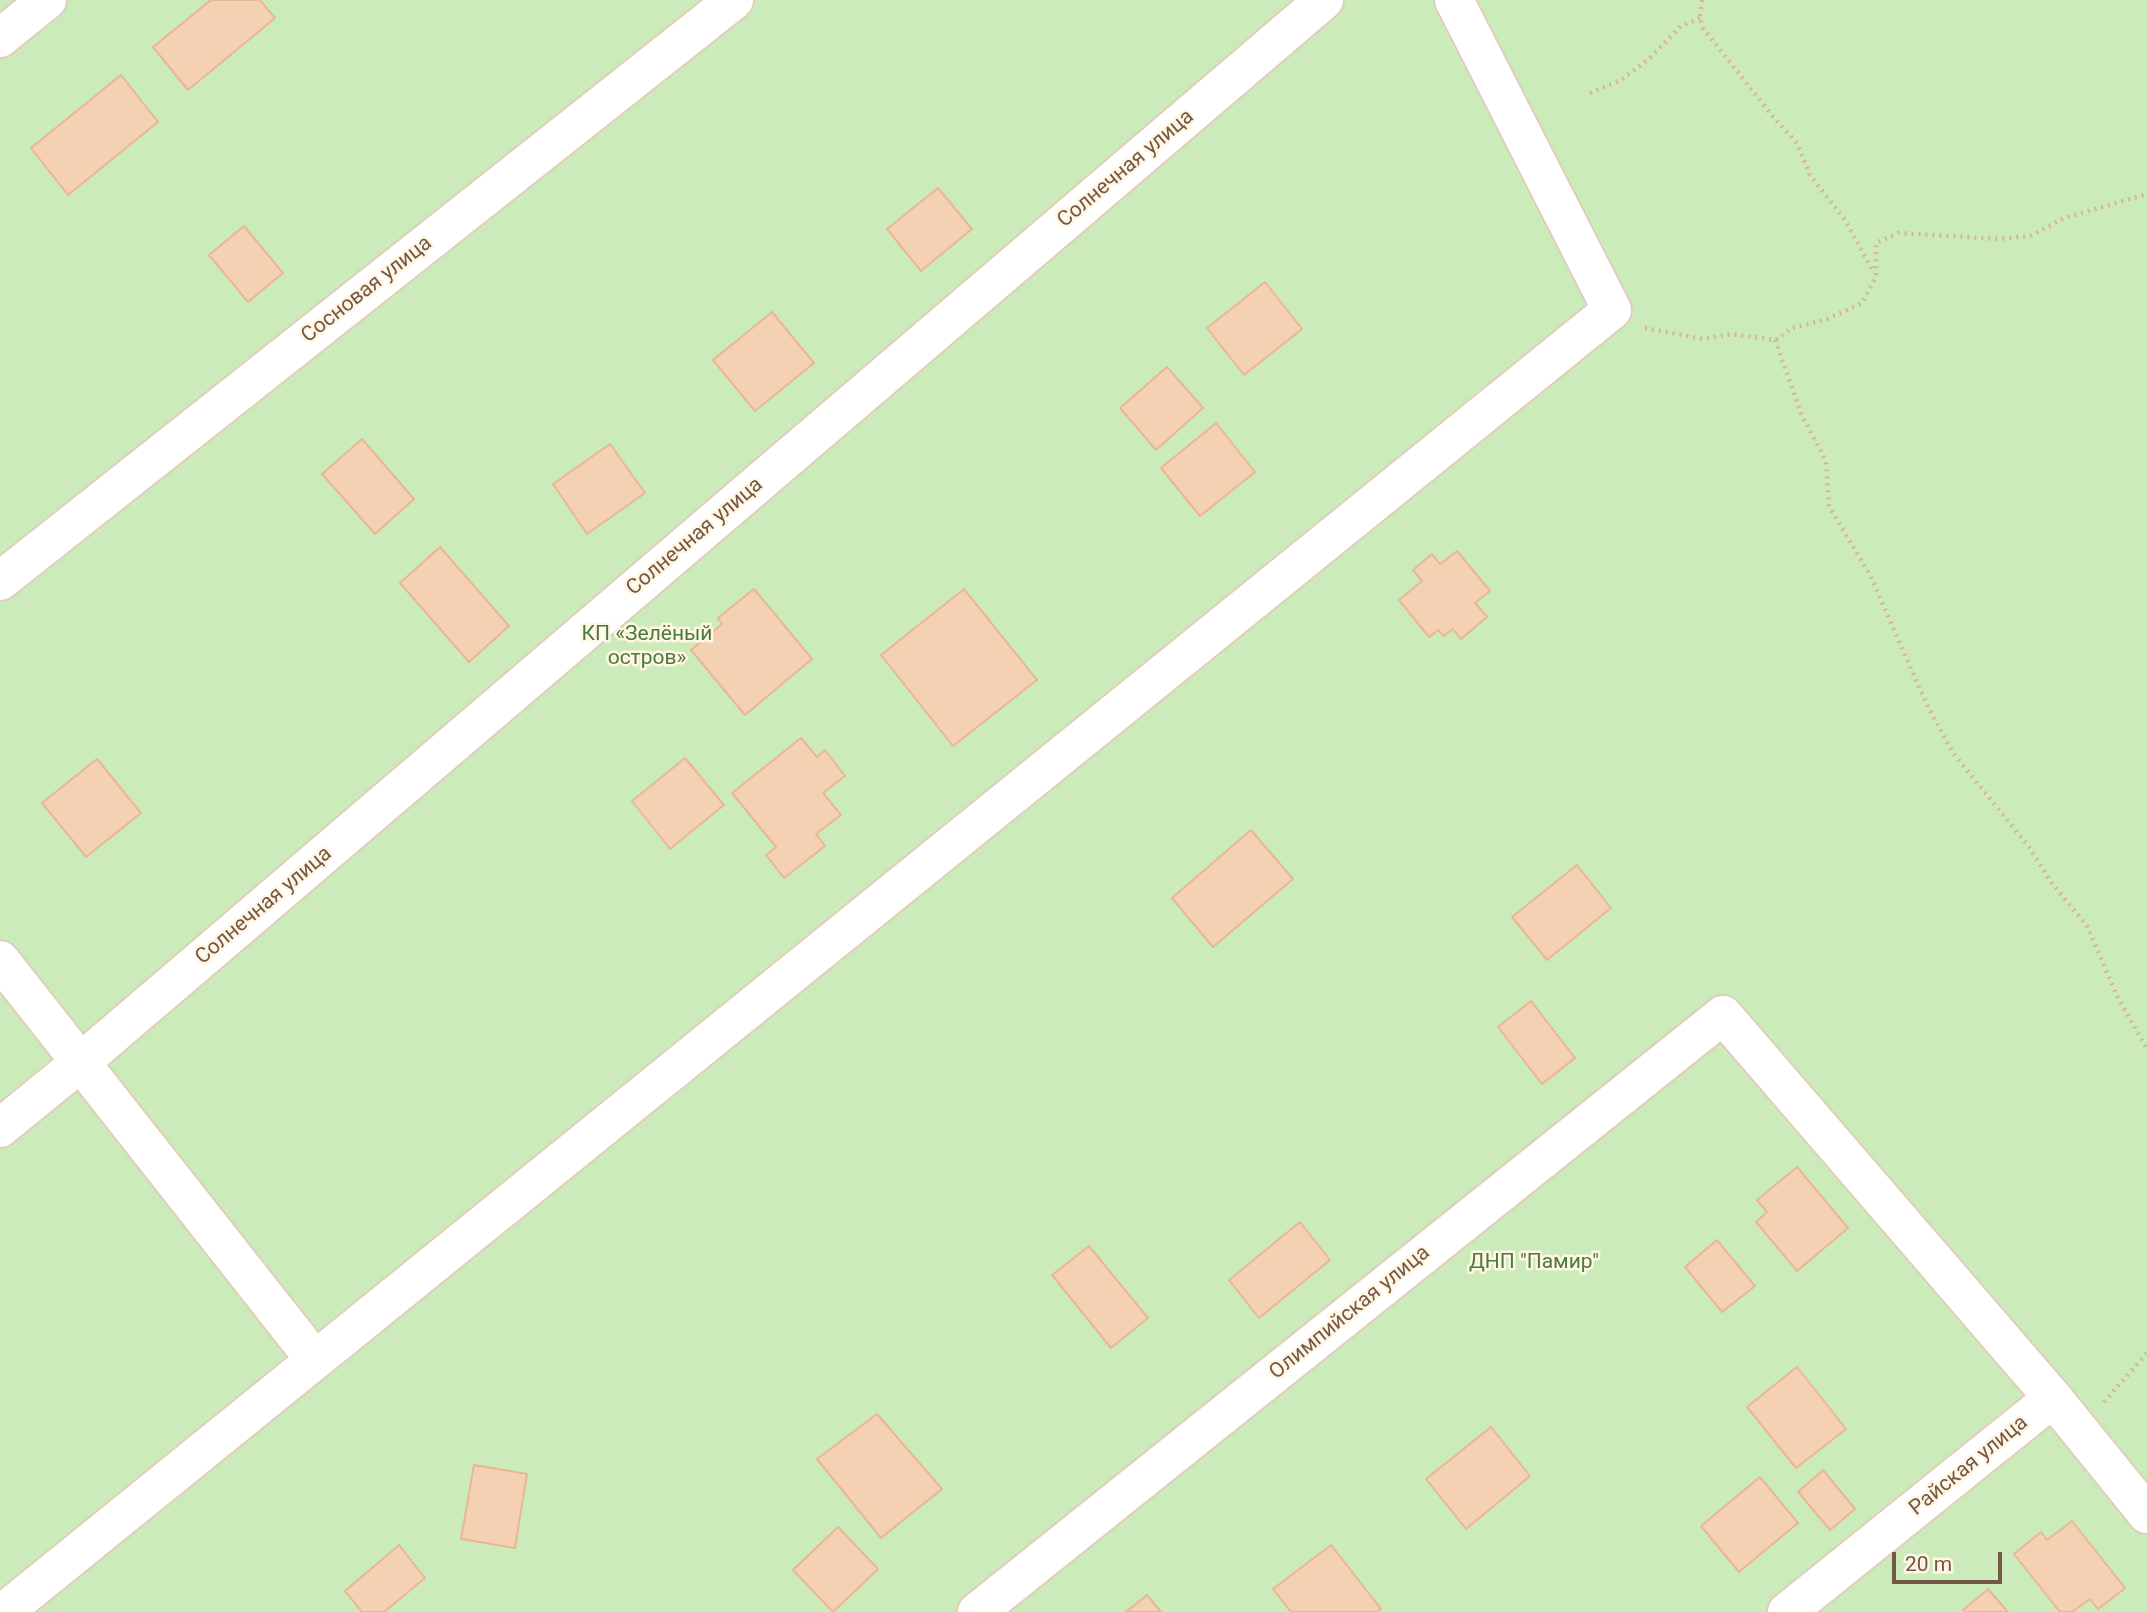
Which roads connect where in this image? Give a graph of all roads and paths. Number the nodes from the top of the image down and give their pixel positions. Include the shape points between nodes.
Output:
1 (47, 0) edge
2 (734, 0) edge
3 (1324, 0) edge
4 (1454, 0) edge
5 (1702, 0) edge
6 (1700, 18) junction
7 (0, 38) edge
8 (1590, 93) dead end
9 (2147, 194) edge
10 (1876, 277) junction
11 (1610, 306) junction
12 (1775, 340) junction
13 (0, 581) edge
14 (0, 960) edge
15 (2147, 1049) edge
16 (81, 1062) junction
17 (0, 1128) edge
18 (2147, 1353) edge
19 (315, 1360) junction
20 (2053, 1398) junction
21 (2097, 1407) dead end
22 (2147, 1514) edge
23 (4, 1612) edge
24 (977, 1612) edge
25 (1787, 1612) edge

1 - 7 street
2 - 13 street, Сосновая улица
3 - 16 street, Солнечная улица
4 - 11 street
5 - 6 path
6 - 8 path via 1681,26 1621,80
6 - 10 path via 1703,28 1797,143 1810,174 1845,220
9 - 10 path via 2064,218 2030,236 1998,239 1898,233 1877,243
10 - 12 path via 1862,303 1825,320 1791,328
11 - 12 path via 1638,326 1703,339 1731,334
11 - 19 street via 1612,310
12 - 15 path via 1802,416 1826,461 1829,506 1870,575 1927,705 1953,753 2087,926 2116,996
14 - 16 street
16 - 17 street, Солнечная улица
16 - 19 street
18 - 21 path
19 - 23 street
20 - 22 street
20 - 24 street, Олимпийская улица via 1723,1015
20 - 25 street, Райская улица

